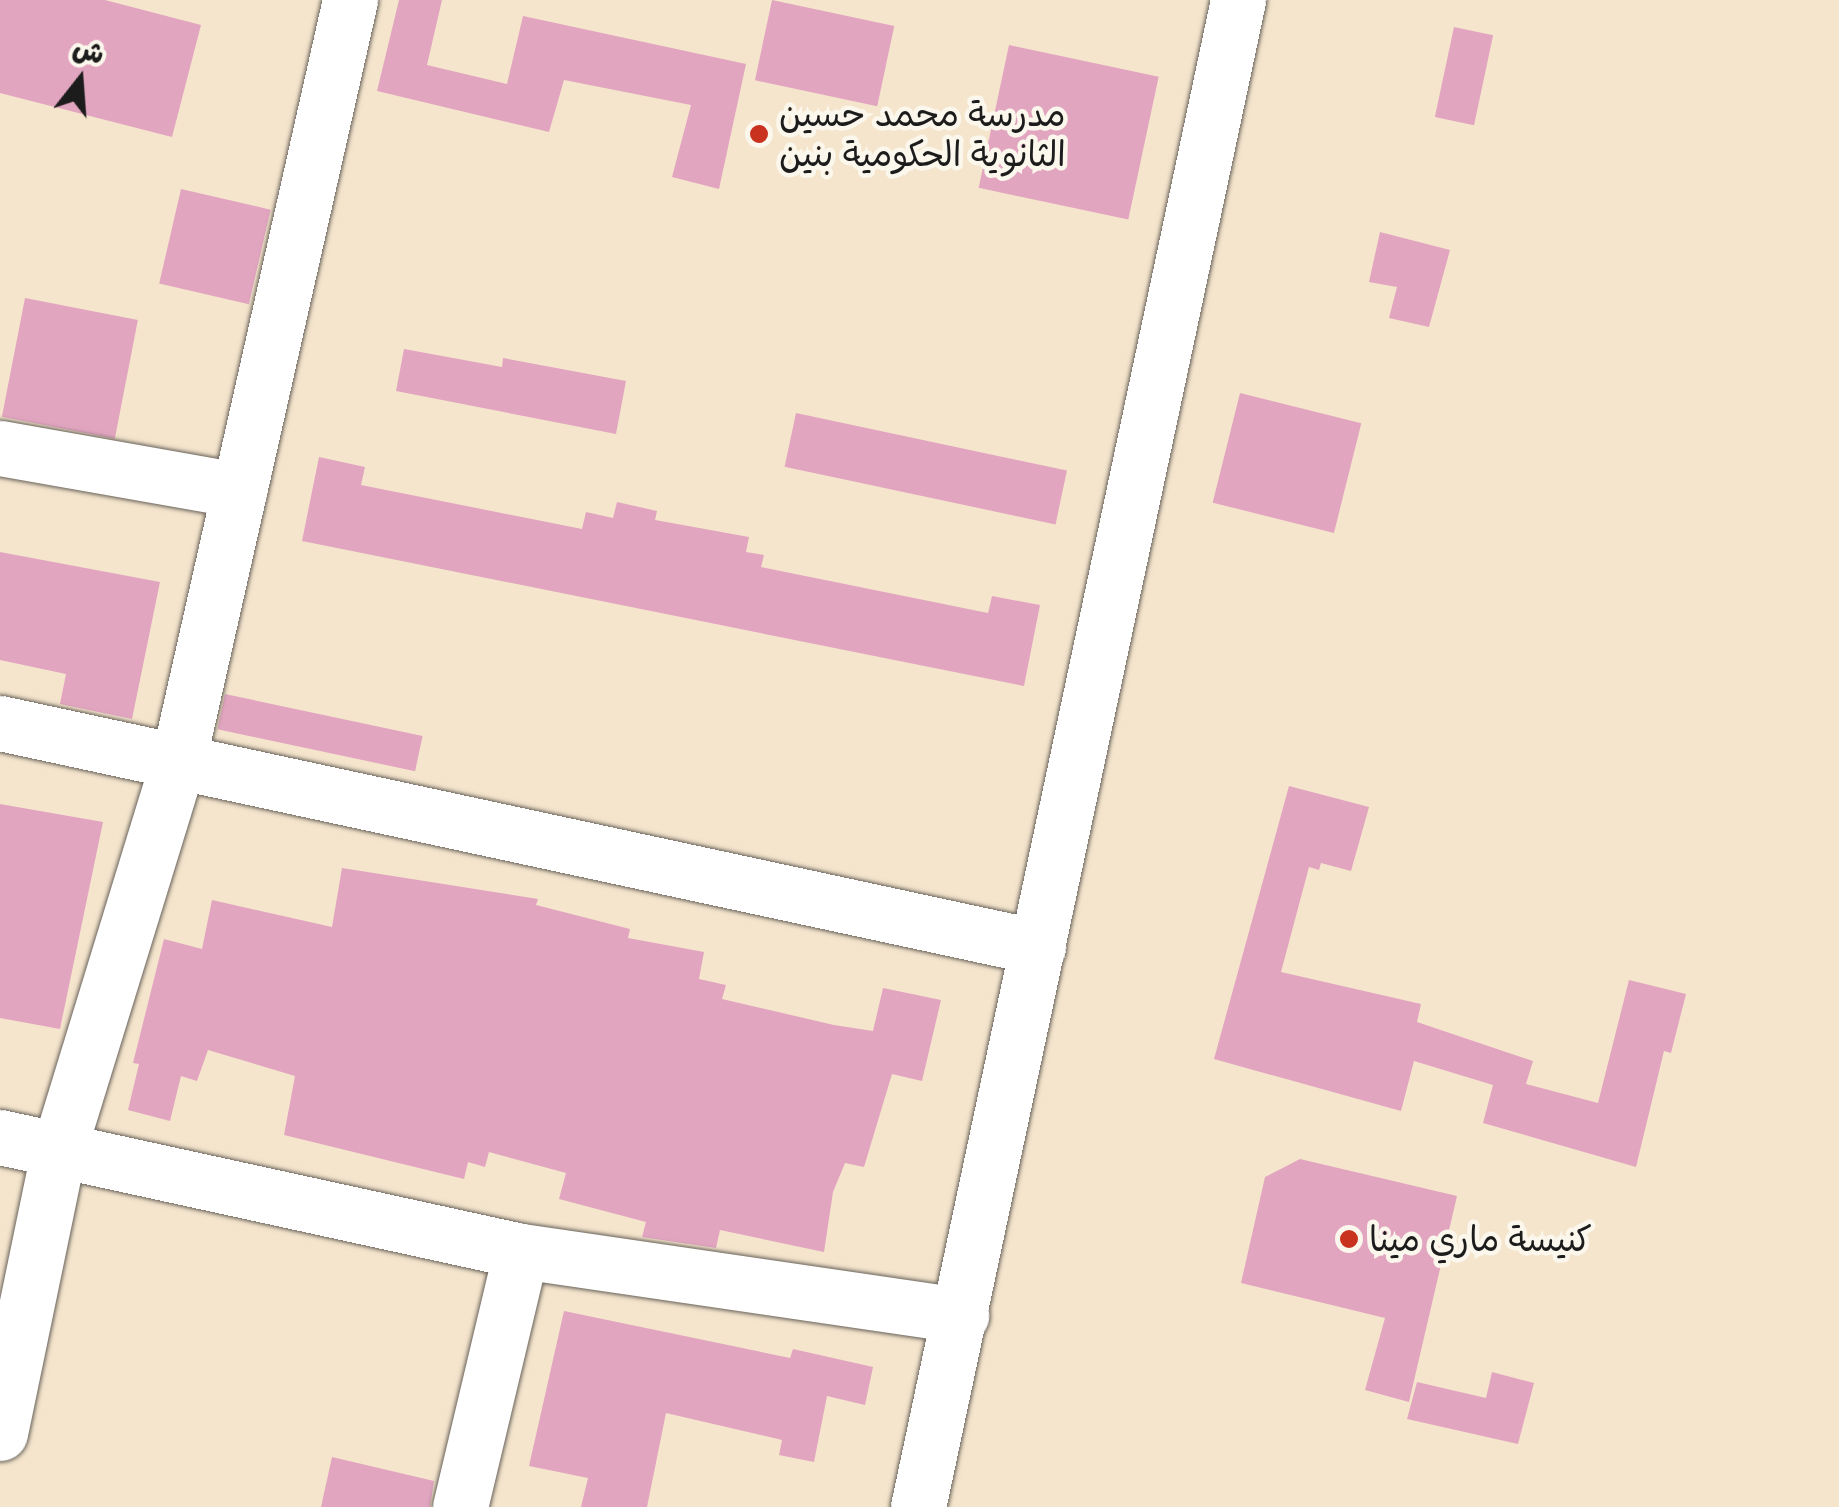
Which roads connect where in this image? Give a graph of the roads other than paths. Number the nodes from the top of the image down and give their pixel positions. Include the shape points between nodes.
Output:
1 (350, 0) edge
2 (1238, 0) edge
3 (0, 448) edge
4 (239, 490) junction
5 (0, 724) edge
6 (176, 766) junction
7 (1038, 947) junction
8 (0, 1137) edge
9 (59, 1150) junction
10 (522, 1251) junction
11 (960, 1315) junction
12 (0, 1433) edge
13 (460, 1507) edge
14 (918, 1507) edge

1 - 4 street
2 - 7 street
3 - 4 street
4 - 6 street
5 - 6 street
6 - 7 street
6 - 9 street
7 - 11 street
8 - 9 street
9 - 10 street
9 - 12 street
10 - 11 street
10 - 13 street
11 - 14 street

